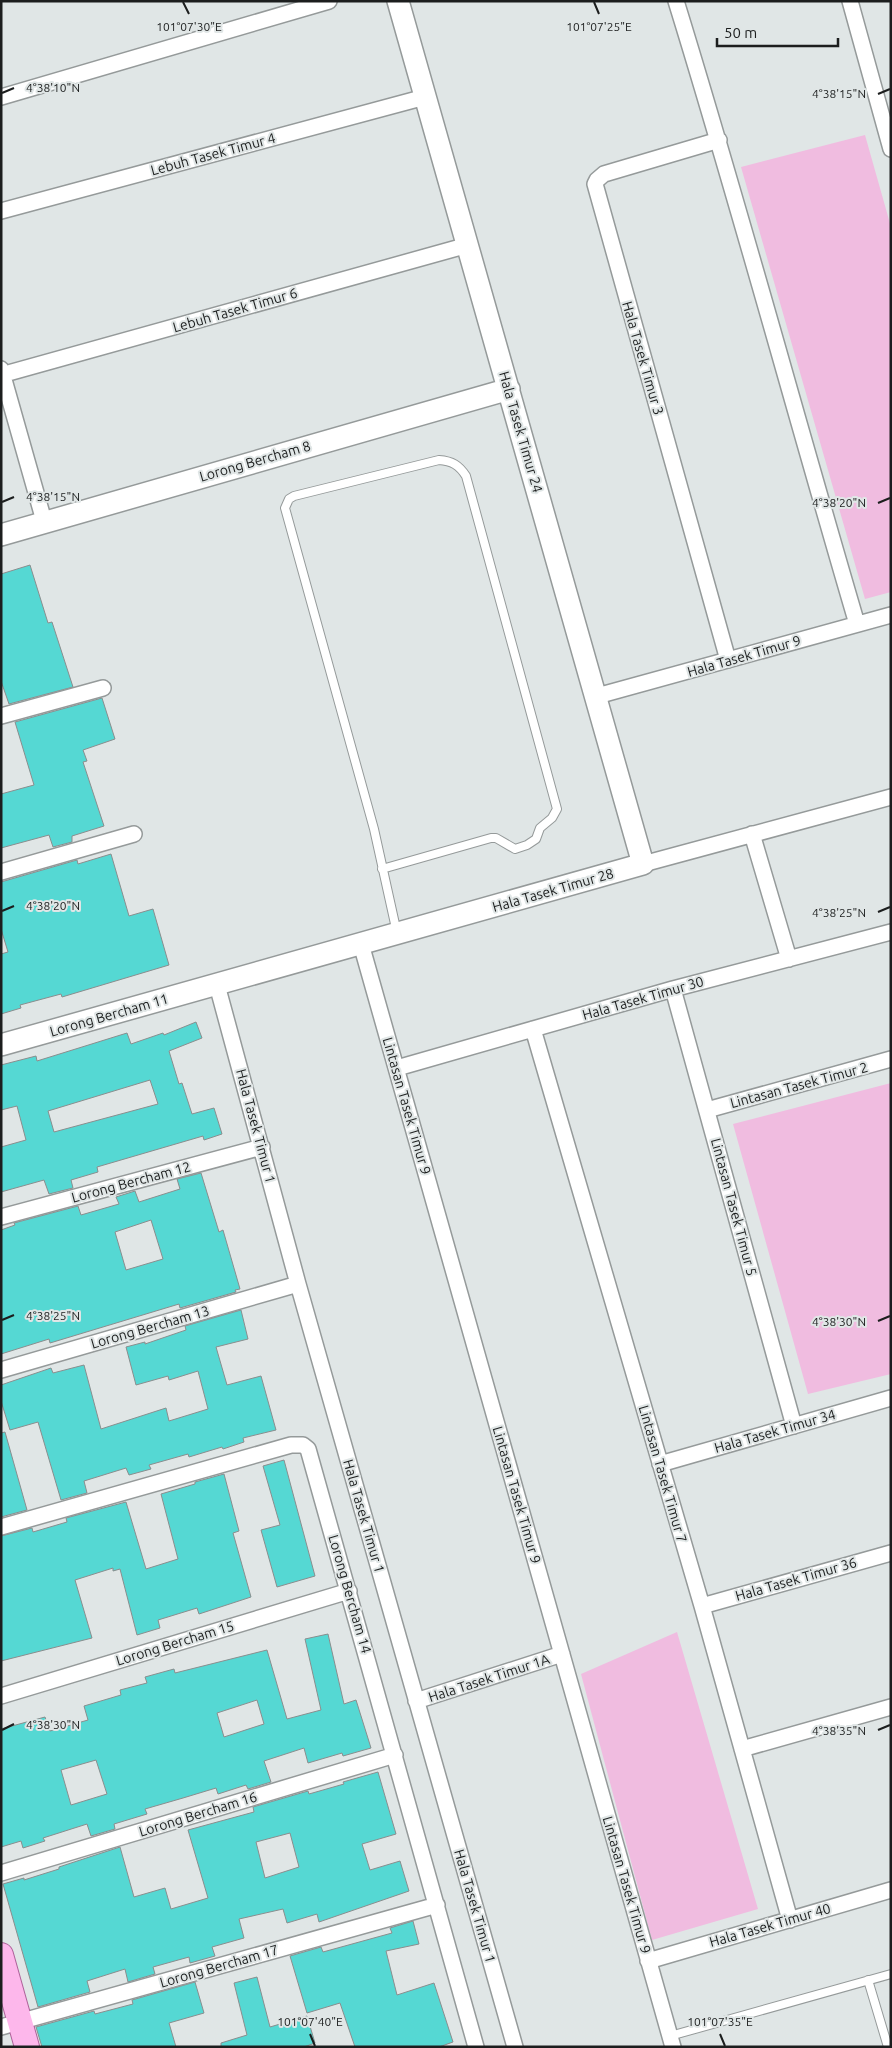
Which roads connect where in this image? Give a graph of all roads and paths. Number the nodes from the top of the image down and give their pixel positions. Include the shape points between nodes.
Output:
1 (329, 1) edge
2 (398, 1) edge
3 (676, 1) edge
4 (850, 1) edge
5 (1, 97) edge
6 (425, 98) junction
7 (719, 140) junction
8 (891, 149) edge
9 (1, 212) edge
10 (468, 245) junction
11 (2, 373) edge
12 (509, 389) junction
13 (44, 521) junction
14 (1, 535) edge
15 (891, 615) edge
16 (858, 624) junction
17 (728, 660) junction
18 (103, 688) dead end
19 (597, 696) junction
20 (1, 716) edge
21 (891, 797) edge
22 (134, 834) dead end
23 (752, 834) junction
24 (643, 864) junction
25 (382, 869) junction
26 (1, 872) edge
27 (891, 932) edge
28 (397, 935) junction
29 (361, 944) junction
30 (789, 958) junction
31 (217, 985) junction
32 (673, 989) junction
33 (533, 1029) junction
34 (1, 1045) edge
35 (891, 1059) edge
36 (397, 1068) junction
37 (707, 1110) junction
38 (262, 1147) junction
39 (1, 1217) edge
40 (298, 1284) junction
41 (1, 1370) edge
42 (891, 1398) edge
43 (794, 1426) junction
44 (660, 1464) junction
45 (1, 1527) edge
46 (891, 1552) edge
47 (349, 1591) junction
48 (702, 1606) junction
49 (562, 1654) junction
50 (1, 1696) edge
51 (416, 1701) junction
52 (891, 1707) edge
53 (742, 1748) junction
54 (395, 1755) junction
55 (1, 1873) edge
56 (891, 1890) edge
57 (436, 1905) junction
58 (790, 1920) junction
59 (1, 1955) edge
60 (648, 1960) junction
61 (891, 1974) edge
62 (868, 1980) junction
63 (1, 1997) edge
64 (11, 2030) edge
65 (671, 2042) edge
66 (473, 2046) edge
67 (27, 2047) edge
68 (515, 2047) edge
69 (888, 2047) edge

1 - 5 street
2 - 6 street, Hala Tasek Timur 24
3 - 7 street
4 - 8 street
6 - 9 street, Lebuh Tasek Timur 4
6 - 10 street, Hala Tasek Timur 24
7 - 16 street
7 - 17 street, Hala Tasek Timur 3 via 604,174 595,184
10 - 11 street, Lebuh Tasek Timur 6
10 - 12 street, Hala Tasek Timur 24
11 - 13 street
12 - 13 street, Lorong Bercham 8
12 - 19 street, Hala Tasek Timur 24
13 - 14 street, Lorong Bercham 8
15 - 16 street, Hala Tasek Timur 9
16 - 17 street, Hala Tasek Timur 9
17 - 19 street, Hala Tasek Timur 9
18 - 20 street
19 - 24 street, Hala Tasek Timur 24
21 - 23 street, Hala Tasek Timur 28
22 - 26 street
23 - 24 street, Hala Tasek Timur 28
23 - 30 street
24 - 28 street, Hala Tasek Timur 28
25 - 25 lane via 374,829 285,508 294,496 447,460 456,464 466,476 557,809 532,843 520,848 509,847 491,838
25 - 28 lane
27 - 30 street, Hala Tasek Timur 30
28 - 29 street, Hala Tasek Timur 28
29 - 31 street, Hala Tasek Timur 28
29 - 36 street, Lintasan Tasek Timur 9
30 - 32 street, Hala Tasek Timur 30
31 - 34 street, Lorong Bercham 11
31 - 38 street, Hala Tasek Timur 1
32 - 33 street, Hala Tasek Timur 30
32 - 37 street, Lintasan Tasek Timur 5
33 - 36 street, Hala Tasek Timur 30
33 - 44 street, Lintasan Tasek Timur 7
35 - 37 street, Lintasan Tasek Timur 2
36 - 49 street, Lintasan Tasek Timur 9
37 - 43 street, Lintasan Tasek Timur 5
38 - 39 street, Lorong Bercham 12
38 - 40 street, Hala Tasek Timur 1
40 - 41 street, Lorong Bercham 13
40 - 51 street, Hala Tasek Timur 1
42 - 43 street, Hala Tasek Timur 34
43 - 44 street, Hala Tasek Timur 34
44 - 48 street, Lintasan Tasek Timur 7
45 - 47 street, Lorong Bercham 14 via 303,1444 310,1455
46 - 48 street, Hala Tasek Timur 36
47 - 50 street, Lorong Bercham 15
47 - 54 street, Lorong Bercham 14
48 - 53 street, Lintasan Tasek Timur 7
49 - 51 street, Hala Tasek Timur 1A
49 - 60 street, Lintasan Tasek Timur 9
51 - 68 street, Hala Tasek Timur 1
52 - 53 street
53 - 58 street, Lintasan Tasek Timur 7
54 - 55 street, Lorong Bercham 16
54 - 57 street, Lorong Bercham 14
56 - 58 street, Hala Tasek Timur 40
57 - 64 street, Lorong Bercham 17
57 - 66 street, Lorong Bercham 14
58 - 60 street, Hala Tasek Timur 40
59 - 64 main road
60 - 65 street, Lintasan Tasek Timur 9
61 - 62 lane
62 - 65 lane
62 - 69 lane
63 - 64 main road
64 - 67 main road

